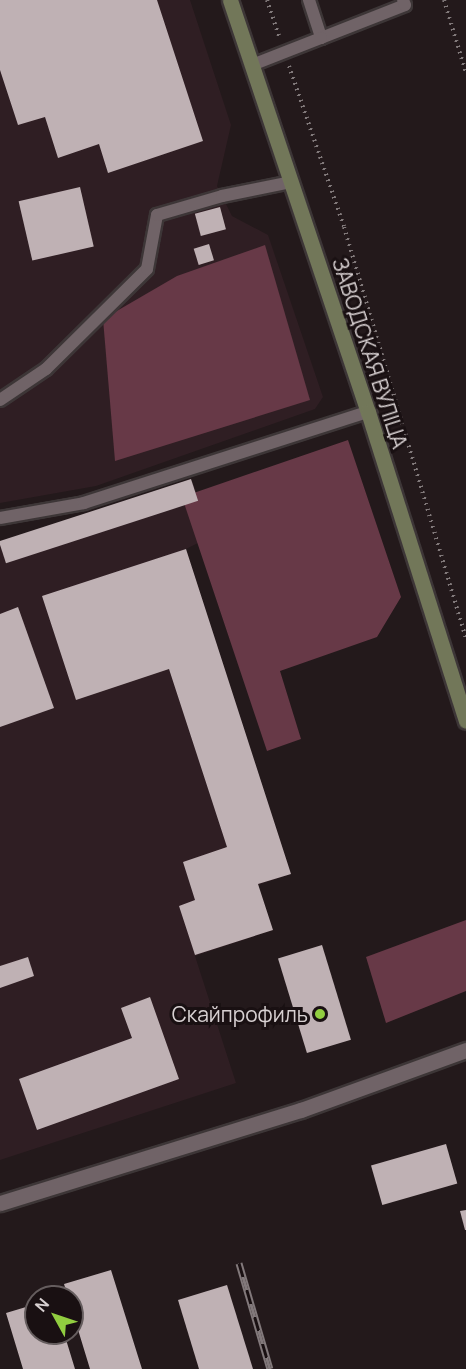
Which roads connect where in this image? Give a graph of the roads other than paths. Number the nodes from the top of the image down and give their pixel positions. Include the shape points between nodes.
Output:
1 (230, 0) edge
2 (309, 0) edge
3 (403, 0) edge
4 (321, 38) junction
5 (252, 65) junction
6 (291, 182) junction
7 (0, 400) edge
8 (368, 412) junction
9 (0, 518) edge
10 (460, 686) edge
11 (466, 722) edge
12 (466, 1050) edge
13 (0, 1203) edge

1 - 5 main road, ЗАВОДСКАЯ ВУЛІЦА
2 - 4 lane
3 - 4 lane via 405,6
4 - 5 lane
5 - 6 main road, ЗАВОДСКАЯ ВУЛІЦА
6 - 7 lane via 157,214 147,269 46,369
6 - 8 main road, ЗАВОДСКАЯ ВУЛІЦА
8 - 9 lane via 84,503
8 - 10 main road, ЗАВОДСКАЯ ВУЛІЦА
10 - 11 main road, ЗАВОДСКАЯ ВУЛІЦА
12 - 13 street via 301,1110

